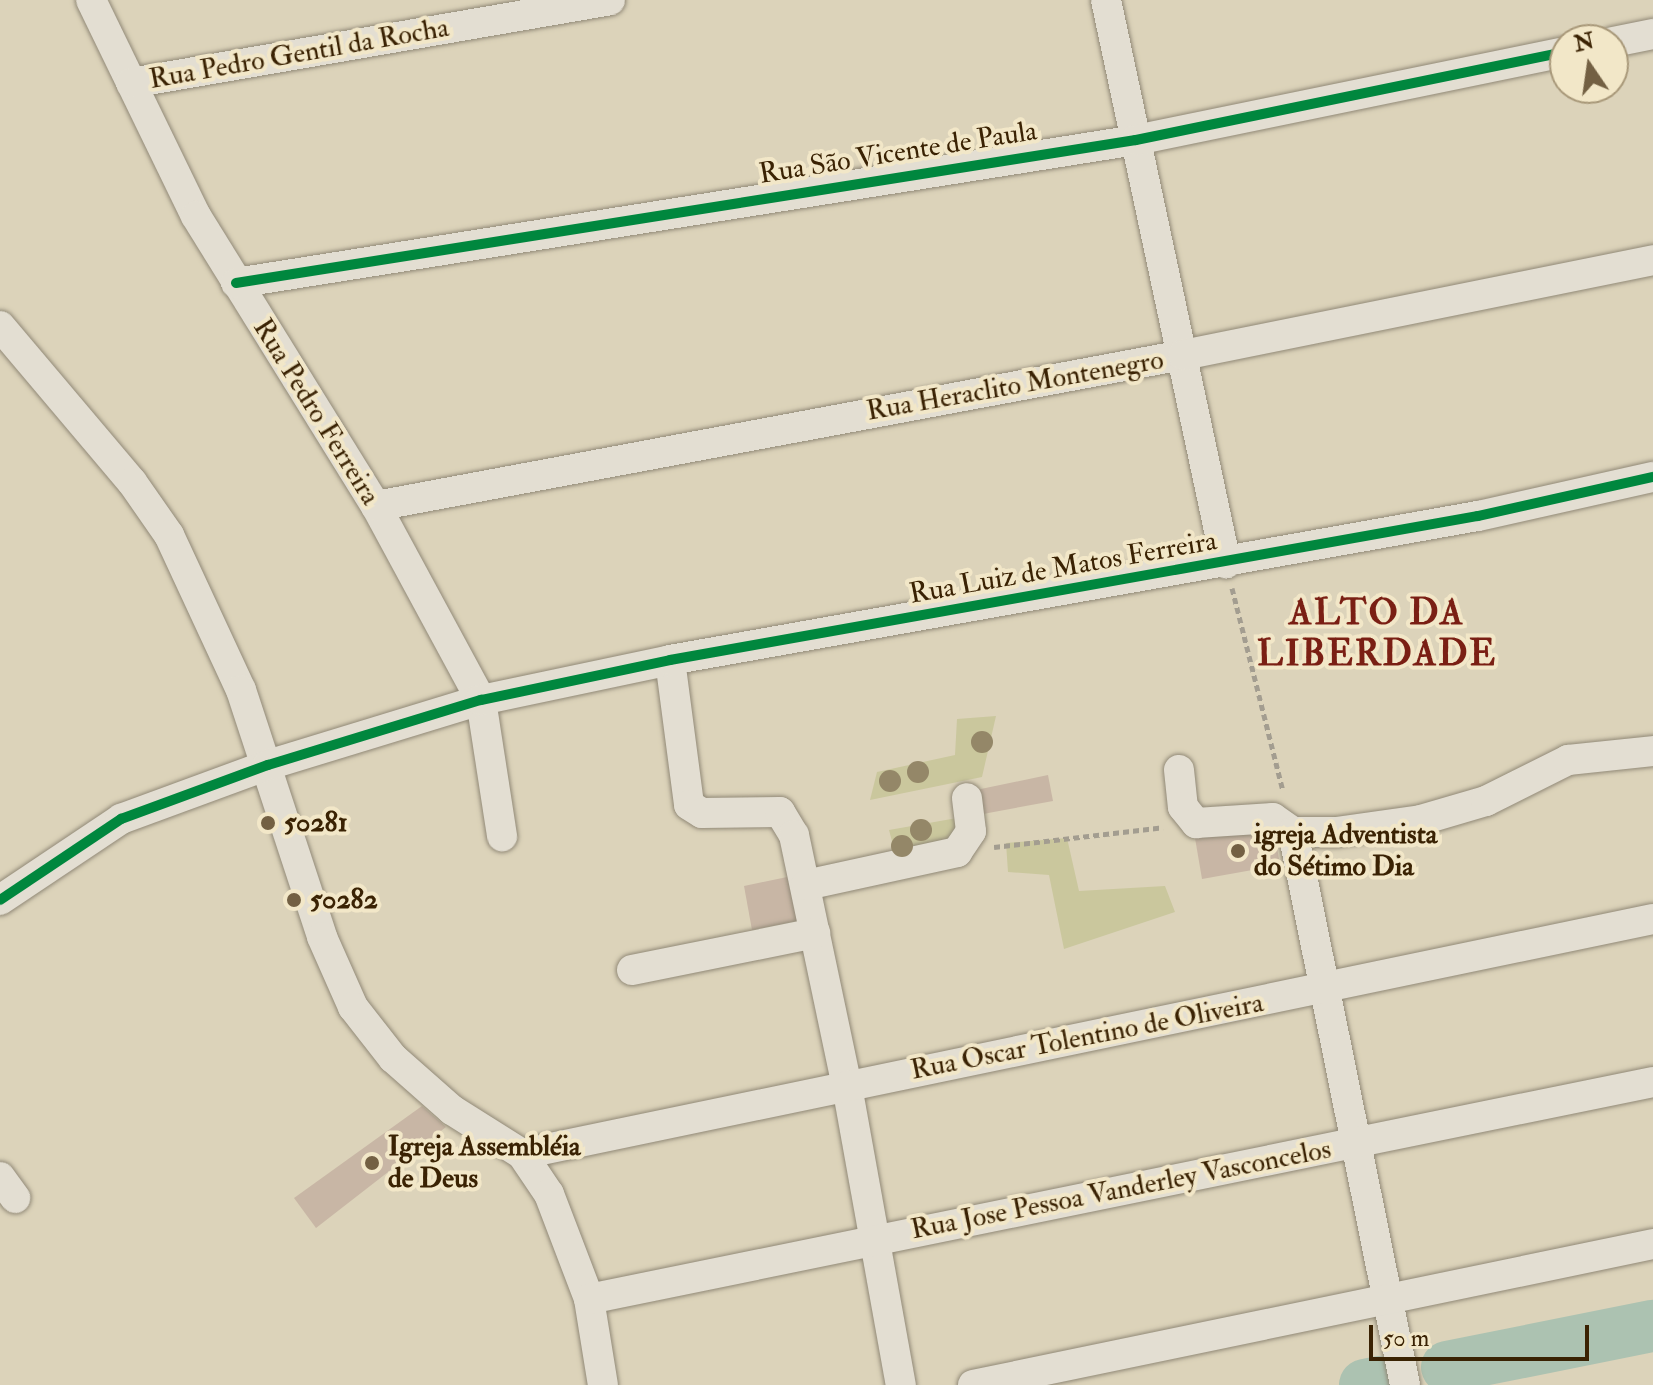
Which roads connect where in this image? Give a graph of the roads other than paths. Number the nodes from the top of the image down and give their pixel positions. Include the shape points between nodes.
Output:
1 (91, 0) edge
2 (610, 0) edge
3 (1106, 0) edge
4 (1653, 34) edge
5 (1629, 39) edge
6 (1549, 55) edge
7 (131, 83) junction
8 (1136, 140) junction
9 (1653, 260) edge
10 (236, 283) junction
11 (0, 326) edge
12 (1183, 355) junction
13 (1653, 477) edge
14 (376, 506) junction
15 (1226, 563) junction
16 (670, 660) junction
17 (481, 700) junction
18 (1653, 751) edge
19 (268, 765) junction
20 (1179, 770) dead end
21 (967, 798) dead end
22 (1293, 832) junction
23 (502, 836) dead end
24 (806, 885) junction
25 (0, 900) edge
26 (1653, 919) edge
27 (815, 933) junction
28 (632, 970) dead end
29 (1326, 988) junction
30 (1653, 1082) edge
31 (847, 1086) junction
32 (1356, 1144) junction
33 (522, 1154) junction
34 (873, 1237) junction
35 (1653, 1244) edge
36 (589, 1299) junction
37 (1387, 1300) junction
38 (603, 1385) edge
39 (901, 1385) edge
40 (973, 1385) edge
41 (1405, 1385) edge

1 - 7 street, Rua Pedro Ferreira
2 - 7 street, Rua Pedro Gentil da Rocha
3 - 8 street
4 - 5 street
6 - 8 street, Rua São Vicente de Paula
7 - 10 street, Rua Pedro Ferreira via 196,216
8 - 10 street, Rua São Vicente de Paula
8 - 12 street
9 - 12 street, Rua Heraclito Montenegro
10 - 14 street, Rua Pedro Ferreira
11 - 19 street via 132,482 169,535 211,618
12 - 14 street, Rua Heraclito Montenegro
12 - 15 street
13 - 15 street, Rua Luiz de Matos Ferreira
14 - 17 street, Rua Pedro Ferreira
15 - 16 street, Rua Luiz de Matos Ferreira
16 - 17 street, Rua Luiz de Matos Ferreira
16 - 24 street via 689,805 702,813 780,812 794,835
17 - 19 street, Rua Luiz de Matos Ferreira
17 - 23 street, Rua Pedro Ferreira
18 - 22 street via 1568,760 1486,801 1421,820 1376,829
19 - 25 street, Rua Luiz de Matos Ferreira via 121,819
19 - 33 street via 322,937 353,1007 393,1058 452,1110
20 - 22 street via 1183,807 1196,823 1273,818
21 - 24 street via 971,831 957,852
22 - 29 street
24 - 27 street
26 - 29 street, Rua Oscar Tolentino de Oliveira
27 - 28 street
27 - 31 street
29 - 31 street, Rua Oscar Tolentino de Oliveira
29 - 32 street
30 - 32 street, Rua Jose Pessoa Vanderley Vasconcelos
31 - 33 street, Rua Oscar Tolentino de Oliveira
31 - 34 street
32 - 34 street, Rua Jose Pessoa Vanderley Vasconcelos
32 - 37 street
33 - 36 street via 563,1225
34 - 36 street, Rua Jose Pessoa Vanderley Vasconcelos
34 - 39 street
35 - 37 street
36 - 38 street
37 - 40 street
37 - 41 street

